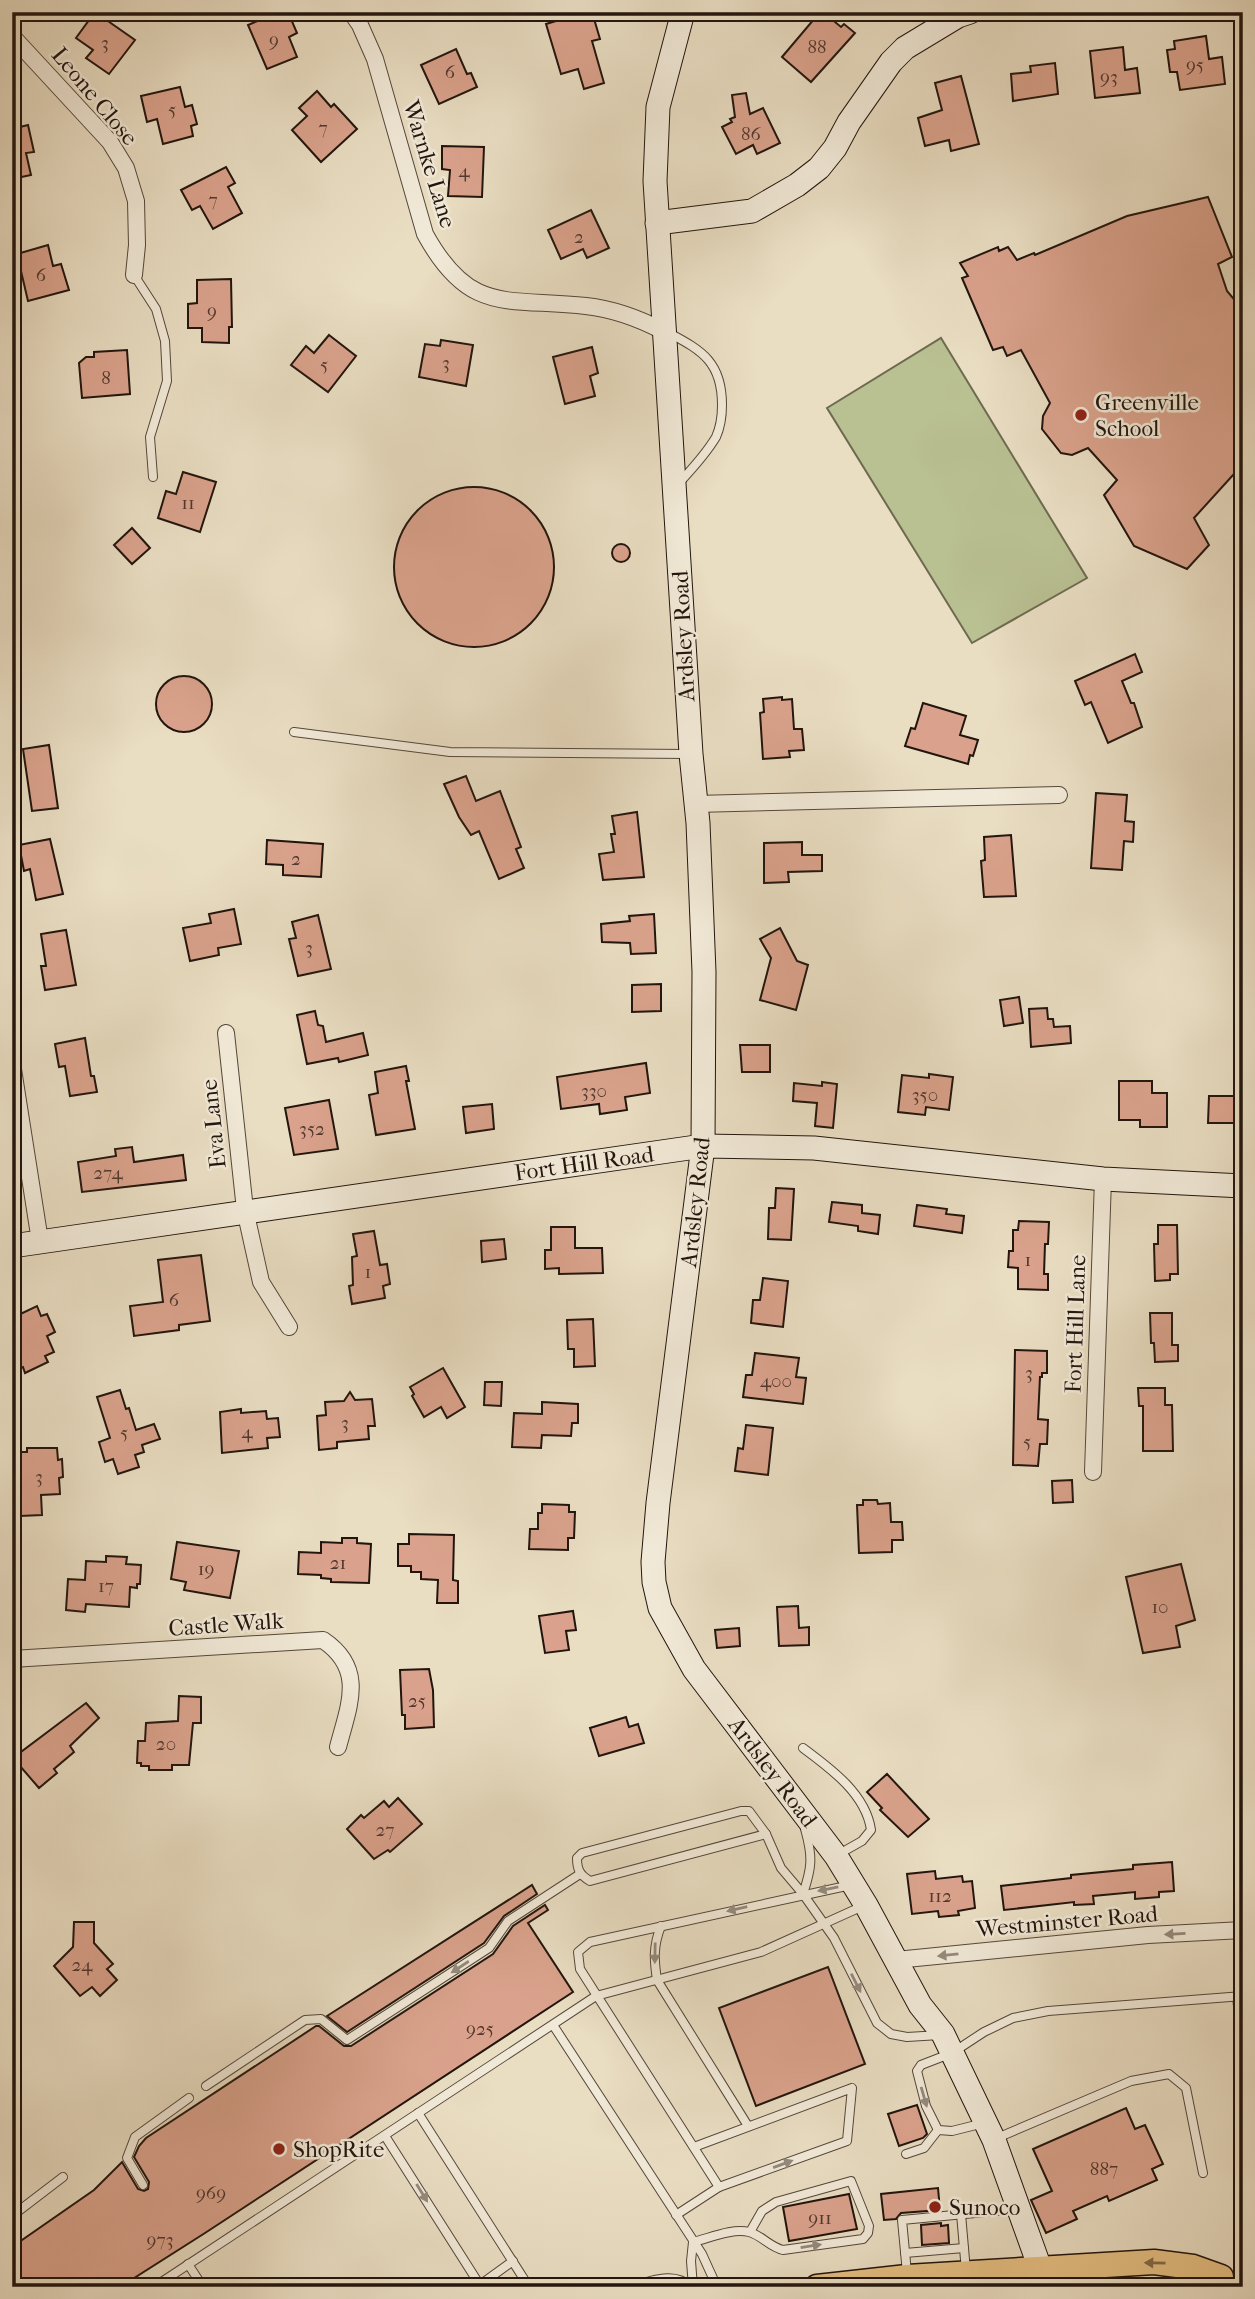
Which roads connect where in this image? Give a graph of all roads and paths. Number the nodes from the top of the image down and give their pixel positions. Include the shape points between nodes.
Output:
1 (351, 12) edge
2 (683, 12) edge
3 (970, 12) edge
4 (12, 36) edge
5 (657, 223) junction
6 (134, 275) joint
7 (663, 331) junction
8 (153, 477) dead end
9 (674, 488) junction
10 (294, 732) dead end
11 (691, 754) junction
12 (1059, 795) dead end
13 (695, 804) junction
14 (226, 1033) dead end
15 (12, 1063) edge
16 (703, 1146) junction
17 (1103, 1179) junction
18 (1243, 1186) edge
19 (245, 1210) junction
20 (40, 1241) junction
21 (12, 1246) edge
22 (289, 1328) dead end
23 (1093, 1472) dead end
24 (12, 1659) edge
25 (338, 1747) dead end
26 (803, 1748) dead end
27 (799, 1806) junction
28 (766, 1834) junction
29 (835, 1856) junction
30 (580, 1874) junction
31 (853, 1885) junction
32 (803, 1894) junction
33 (866, 1905) junction
34 (823, 1924) junction
35 (661, 1926) junction
36 (1243, 1930) edge
37 (896, 1960) junction
38 (657, 1980) junction
39 (596, 1996) junction
40 (1240, 1996) edge
41 (553, 2025) junction
42 (948, 2044) junction
43 (1242, 2057) edge
44 (1243, 2070) edge
45 (206, 2086) dead end
46 (190, 2098) dead end
47 (418, 2113) junction
48 (748, 2126) junction
49 (938, 2130) junction
50 (990, 2131) junction
51 (385, 2136) junction
52 (694, 2147) junction
53 (906, 2154) dead end
54 (1203, 2173) dead end
55 (63, 2177) dead end
56 (144, 2185) dead end
57 (719, 2187) junction
58 (1020, 2209) junction
59 (961, 2214) junction
60 (676, 2215) junction
61 (12, 2216) edge
62 (750, 2232) junction
63 (693, 2242) junction
64 (965, 2260) junction
65 (513, 2261) junction
66 (188, 2264) junction
67 (906, 2265) junction
68 (1232, 2276) edge
69 (1042, 2277) edge
70 (479, 2286) edge
71 (154, 2287) edge
72 (203, 2287) edge
73 (529, 2287) edge
74 (628, 2287) edge
75 (692, 2287) edge
76 (718, 2287) edge
77 (817, 2287) edge
78 (1197, 2287) edge

1 - 7 street, Warnke Lane via 375,59 425,234 439,260 457,279 499,300 588,306
2 - 5 main road, Ardsley Road via 658,107
3 - 5 main road via 905,48 891,62 835,148 797,185 752,211
4 - 6 street, Leone Close via 110,142 126,168 136,201
5 - 7 main road, Ardsley Road
6 - 8 lane via 156,309 165,341 167,381 150,437
7 - 9 main road, Ardsley Road
7 - 9 lane via 694,346 711,361 722,395 722,420 716,436
9 - 11 main road, Ardsley Road
10 - 11 lane via 450,752
11 - 13 main road, Ardsley Road
12 - 13 street
13 - 16 main road, Ardsley Road via 704,972
14 - 19 street, Eva Lane
15 - 20 street
16 - 17 main road, Fort Hill Road via 814,1148
16 - 19 main road, Fort Hill Road
16 - 27 main road, Ardsley Road via 658,1503 654,1582 660,1608 694,1669
17 - 18 main road, Fort Hill Road
17 - 23 street, Fort Hill Lane
19 - 20 main road, Fort Hill Road
19 - 22 street, Eva Lane via 261,1282
20 - 21 main road, Fort Hill Road
24 - 25 street, Castle Walk via 323,1640 340,1651 349,1672 352,1696
26 - 29 lane via 838,1775 870,1819 871,1830 862,1841
27 - 29 main road, Ardsley Road
27 - 32 lane via 812,1856
28 - 30 lane via 590,1881
28 - 30 lane via 749,1811 741,1811 582,1853 577,1858
28 - 32 lane via 781,1868
29 - 31 main road, Ardsley Road
30 -> 45 lane via 508,1921 489,1948 347,2040 321,2019 305,2020
31 -> 32 lane
31 - 33 main road, Ardsley Road
32 - 34 lane
32 -> 35 lane
33 - 34 lane
33 - 37 main road, Ardsley Road
34 - 38 lane via 761,1952
34 -> 42 lane via 877,2023 891,2034
35 -> 38 lane via 653,1953
35 - 39 lane via 590,1942 578,1952 580,1969
36 -> 37 street, Westminster Road
37 - 42 main road, Ardsley Road
38 - 39 lane
38 - 48 lane
39 - 41 lane
39 - 52 lane
40 - 42 lane via 1048,2011 1013,2018
40 - 43 lane
41 - 47 lane
41 - 60 lane
42 -> 49 lane via 917,2071
42 - 50 main road, Ardsley Road
43 - 44 lane
46 - 56 lane via 135,2137 127,2158
47 - 51 lane
47 - 65 lane
48 - 52 lane
57 -> 48 lane via 847,2141 852,2088
49 - 50 lane
49 - 53 lane via 924,2148
50 - 54 lane via 1131,2081 1169,2074 1186,2088
50 - 58 main road, Ardsley Road
51 - 66 lane
51 -> 70 lane
52 - 57 lane
55 - 61 lane
57 - 60 lane
58 - 59 lane
58 - 69 main road, Ardsley Road
59 - 64 lane
59 - 67 lane via 902,2220
60 - 63 lane
62 -> 62 lane via 783,2250 863,2239 869,2226 851,2181 776,2202 762,2211
62 - 63 lane
63 - 75 lane
63 - 76 lane
64 - 67 main road
64 - 69 main road
65 - 70 lane
65 - 73 lane
66 - 71 lane
66 - 72 lane
67 - 77 main road
68 -> 69 main road via 1154,2262
68 - 78 main road
74 - 75 lane via 672,2277

